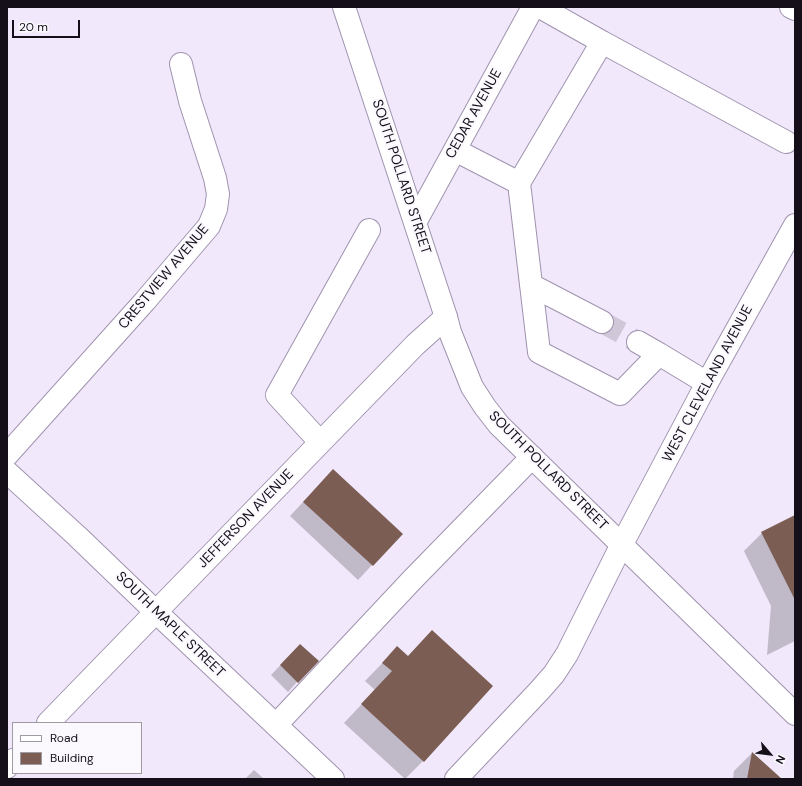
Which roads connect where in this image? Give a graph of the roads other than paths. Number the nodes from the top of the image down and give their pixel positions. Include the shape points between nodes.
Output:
1 (344, 7) edge
2 (533, 7) edge
3 (540, 7) edge
4 (791, 7) edge
5 (795, 9) edge
6 (602, 42) junction
7 (181, 64) dead end
8 (786, 142) dead end
9 (455, 150) junction
10 (519, 183) junction
11 (416, 222) junction
12 (795, 225) edge
13 (369, 230) dead end
14 (531, 286) junction
15 (446, 317) junction
16 (602, 322) tunnel mouth
17 (638, 342) tunnel mouth
18 (659, 354) junction
19 (707, 383) junction
20 (320, 442) junction
21 (7, 455) edge
22 (532, 457) junction
23 (7, 472) edge
24 (622, 544) junction
25 (156, 612) junction
26 (795, 714) edge
27 (49, 722) edge
28 (276, 725) junction
29 (332, 779) edge
30 (456, 779) edge

1 - 11 street, SOUTH POLLARD STREET
2 - 9 street, CEDAR AVENUE
3 - 6 street
4 - 5 street
6 - 8 street
6 - 10 street
7 - 21 street, CRESTVIEW AVENUE via 218,194 216,209 209,226
9 - 10 street
9 - 11 street, CEDAR AVENUE
10 - 14 street
11 - 15 street, SOUTH POLLARD STREET
12 - 19 street, WEST CLEVELAND AVENUE
13 - 20 street via 277,395
14 - 16 street
14 - 18 street via 539,352 620,394
15 - 20 street, JEFFERSON AVENUE
15 - 22 street, SOUTH POLLARD STREET via 472,388 499,425
17 - 18 street
18 - 19 street
19 - 24 street, WEST CLEVELAND AVENUE
20 - 25 street, JEFFERSON AVENUE
22 - 24 street, SOUTH POLLARD STREET
22 - 28 street
23 - 25 street, SOUTH MAPLE STREET
24 - 26 street, SOUTH POLLARD STREET
24 - 30 street, WEST CLEVELAND AVENUE via 567,654 554,674
25 - 27 street, JEFFERSON AVENUE
25 - 28 street, SOUTH MAPLE STREET
28 - 29 street, SOUTH MAPLE STREET

